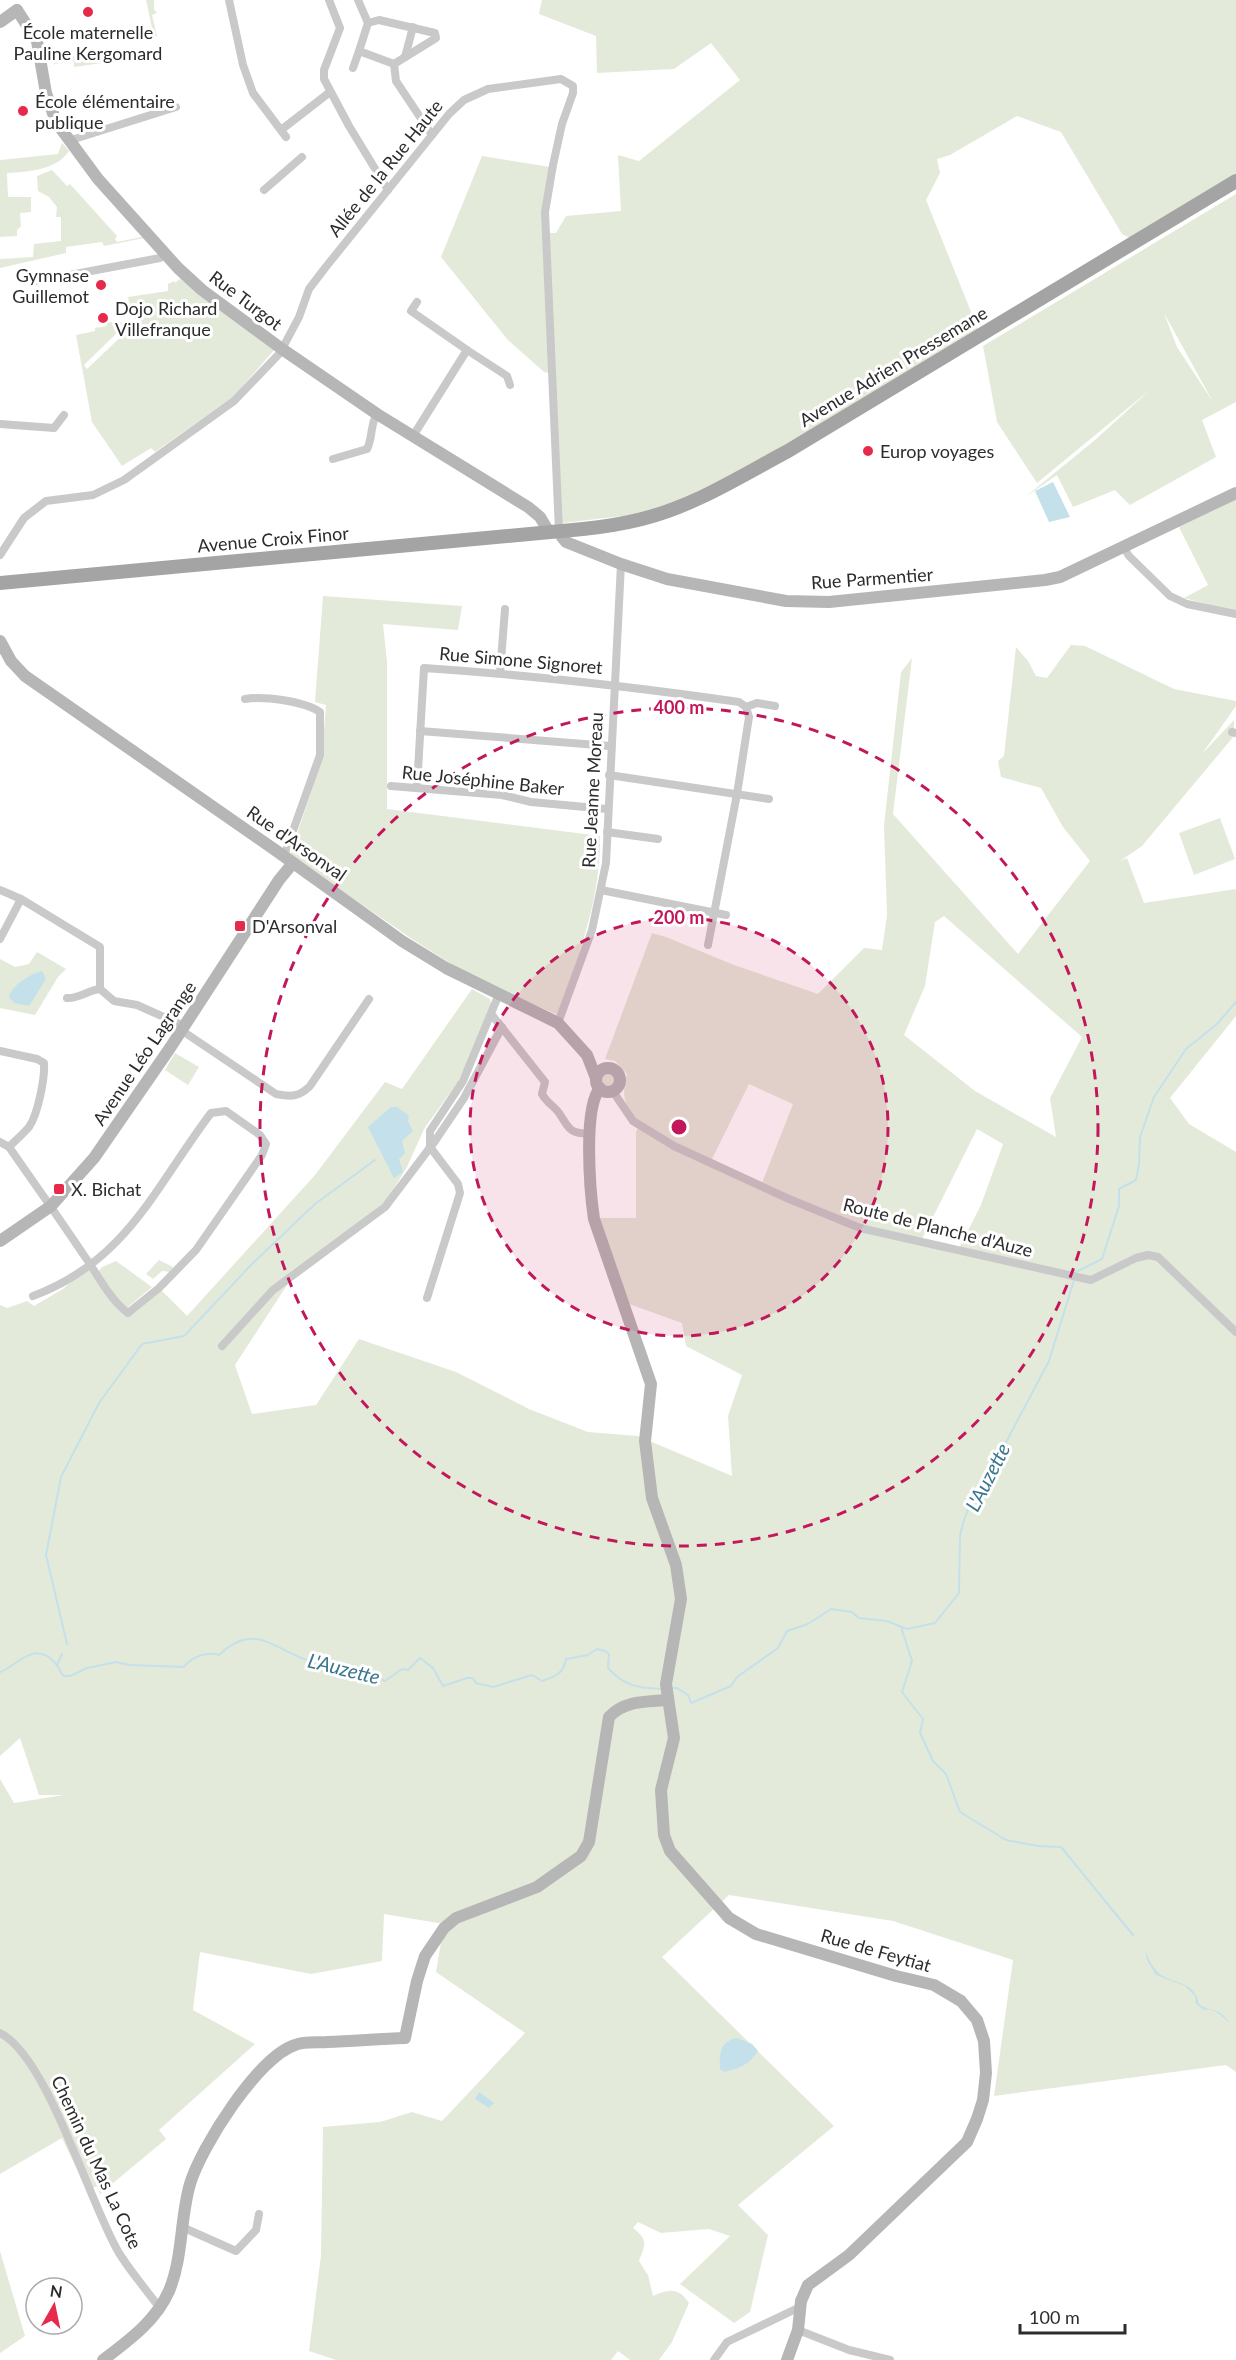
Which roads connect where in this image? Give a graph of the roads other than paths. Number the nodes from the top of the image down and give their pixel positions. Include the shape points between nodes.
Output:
1 (228, 0) edge
2 (329, 0) edge
3 (358, 0) edge
4 (19, 5) edge
5 (0, 22) edge
6 (368, 23) junction
7 (413, 27) junction
8 (359, 51) junction
9 (405, 57) junction
10 (393, 64) junction
11 (353, 68) dead end
12 (330, 92) junction
13 (176, 107) dead end
14 (432, 135) junction
15 (68, 141) junction
16 (302, 157) dead end
17 (1236, 181) edge
18 (264, 190) dead end
19 (388, 190) junction
20 (166, 254) junction
21 (25, 276) dead end
22 (417, 302) dead end
23 (282, 349) junction
24 (467, 350) junction
25 (510, 385) dead end
26 (377, 414) junction
27 (64, 415) dead end
28 (0, 424) edge
29 (413, 436) junction
30 (333, 459) dead end
31 (1236, 493) edge
32 (556, 531) junction
33 (1124, 548) junction
34 (0, 555) edge
35 (621, 564) junction
36 (0, 583) edge
37 (505, 609) dead end
38 (1236, 615) edge
39 (0, 641) edge
40 (500, 673) junction
41 (615, 685) junction
42 (245, 699) dead end
43 (775, 706) dead end
44 (746, 707) junction
45 (420, 731) junction
46 (610, 746) junction
47 (609, 775) junction
48 (391, 786) dead end
49 (417, 787) junction
50 (737, 794) junction
51 (769, 799) dead end
52 (608, 809) junction
53 (607, 832) junction
54 (658, 839) dead end
55 (289, 859) junction
56 (0, 890) edge
57 (601, 890) junction
58 (21, 899) junction
59 (713, 913) junction
60 (726, 915) dead end
61 (0, 939) edge
62 (708, 945) dead end
63 (100, 990) junction
64 (499, 994) junction
65 (67, 998) dead end
66 (369, 999) dead end
67 (492, 1015) junction
68 (558, 1023) junction
69 (502, 1027) junction
70 (182, 1028) junction
71 (0, 1051) edge
72 (586, 1055) junction
73 (608, 1068) junction
74 (603, 1085) junction
75 (590, 1134) junction
76 (0, 1142) edge
77 (430, 1147) junction
78 (9, 1148) junction
79 (51, 1206) junction
80 (0, 1241) edge
81 (90, 1264) junction
82 (33, 1296) dead end
83 (427, 1298) dead end
84 (1236, 1332) edge
85 (222, 1346) dead end
86 (667, 1693) junction
87 (0, 2033) edge
88 (259, 2214) dead end
89 (182, 2227) junction
90 (800, 2307) junction
91 (160, 2308) junction
92 (798, 2330) junction
93 (104, 2360) edge
94 (714, 2360) edge
95 (787, 2360) edge
96 (890, 2360) edge

1 - 12 street via 253,93 283,134
2 - 12 street via 340,28 324,70
3 - 6 street
4 - 5 street
4 - 15 street, Rue Turgot via 37,41 46,93 56,122
6 - 7 street via 379,20
6 - 8 street
7 - 9 street
7 - 9 street via 435,33 436,38
8 - 10 street
8 - 11 street
9 - 10 street
10 - 14 street via 396,81
12 - 19 street
13 - 15 street
14 - 19 street, Allée de la Rue Haute
14 - 32 street, Allée de la Rue Haute via 464,100 488,88 561,79 573,86 545,212
15 - 20 street, Rue Turgot
16 - 18 street
17 - 32 main road, Avenue Adrien Pressemane via 788,451 723,486 643,519
19 - 23 street, Allée de la Rue Haute via 309,289
20 - 21 street via 38,280
20 - 23 street, Rue Turgot via 202,290
22 - 24 street via 411,311
23 - 26 street, Rue Turgot
23 - 34 street, Allée de la Rue Haute via 234,401 124,480 93,495 46,501 24,518
24 - 25 street via 507,376
24 - 29 street
26 - 29 street, Rue Turgot
26 - 30 street via 367,449
27 - 28 street via 54,428
29 - 32 street, Rue Turgot via 528,507
31 - 33 street, Rue Parmentier
32 - 35 street, Rue Parmentier via 566,542
32 - 36 main road, Avenue Croix Finor
33 - 35 street, Rue Parmentier via 1045,580 830,602 786,601 687,584
33 - 38 street via 1170,597
35 - 41 street, Rue Jeanne Moreau
37 - 40 street
39 - 55 street, Rue d'Arsonval via 25,676
40 - 41 street, Rue Simone Signoret
40 - 45 street, Rue Simone Signoret via 424,668
41 - 44 street, Rue Simone Signoret via 739,702
41 - 46 street, Rue Jeanne Moreau
42 - 55 street via 257,697 312,706 320,712 320,755
43 - 44 street, Rue Simone Signoret
44 - 50 street via 749,717
45 - 46 street
45 - 49 street
46 - 47 street, Rue Jeanne Moreau
47 - 50 street
47 - 52 street, Rue Jeanne Moreau
48 - 49 street, Rue Joséphine Baker
49 - 52 street, Rue Joséphine Baker
50 - 51 street
50 - 59 street
52 - 53 street, Rue Jeanne Moreau
53 - 54 street
53 - 57 street, Rue Jeanne Moreau
55 - 64 street, Rue d'Arsonval via 402,941
55 - 70 street, Avenue Léo Lagrange
56 - 58 street
57 - 59 street, Rue Jeanne Moreau
57 - 68 street via 592,930
58 - 61 street
58 - 63 street via 100,947
59 - 60 street, Rue Jeanne Moreau
59 - 62 street
63 - 65 street
63 - 70 street via 114,1000 137,1005
64 - 67 street
64 - 68 street, Rue d'Arsonval
66 - 70 street via 310,1086 290,1097 276,1094
67 - 69 street
67 - 77 street via 464,1081 430,1131
68 - 72 street, Rue d'Arsonval
69 - 75 street via 545,1082 542,1094 567,1128
69 - 77 street via 469,1090
70 - 79 street, Avenue Léo Lagrange via 102,1148
71 - 78 street via 44,1062 45,1071 35,1116
72 - 73 street, Rue d'Arsonval
72 - 74 street, Rue d'Arsonval
73 - 74 street via 602,1070
73 - 74 street via 617,1073 618,1086
74 - 75 street, Rue de Feytiat via 592,1104
74 - 84 street, Route de Planche d'Auze via 646,1130 838,1220 915,1242 1091,1280 1136,1258 1158,1257
75 - 86 street, Rue de Feytiat via 594,1219 651,1384 645,1441 652,1498 676,1565 681,1599
76 - 78 street
77 - 83 street via 458,1184 460,1193
77 - 85 street via 385,1207 273,1290
78 - 79 street
79 - 80 street, Avenue Léo Lagrange
79 - 81 street
81 - 81 street via 134,1223 212,1113 226,1112 264,1139 262,1155 209,1235 174,1274 128,1313
81 - 82 street via 60,1286
86 - 89 street via 628,1704 609,1717 589,1842 581,1856 537,1887 456,1918 444,1928 425,1956 405,2038 297,2044 279,2052 259,2071 220,2125 197,2166
86 - 90 street, Rue de Feytiat via 674,1738 662,1790 664,1835 670,1851 729,1918 756,1934 934,1985 961,2001 977,2020 984,2040 983,2100 967,2142 849,2254 808,2285
87 - 91 street, Chemin du Mas La Cote via 17,2046 40,2078 118,2252
88 - 89 street via 256,2230 236,2251
89 - 91 street via 170,2290
90 - 92 street
90 - 94 street via 727,2342
91 - 93 street via 137,2334
92 - 95 street
92 - 96 street via 849,2350

